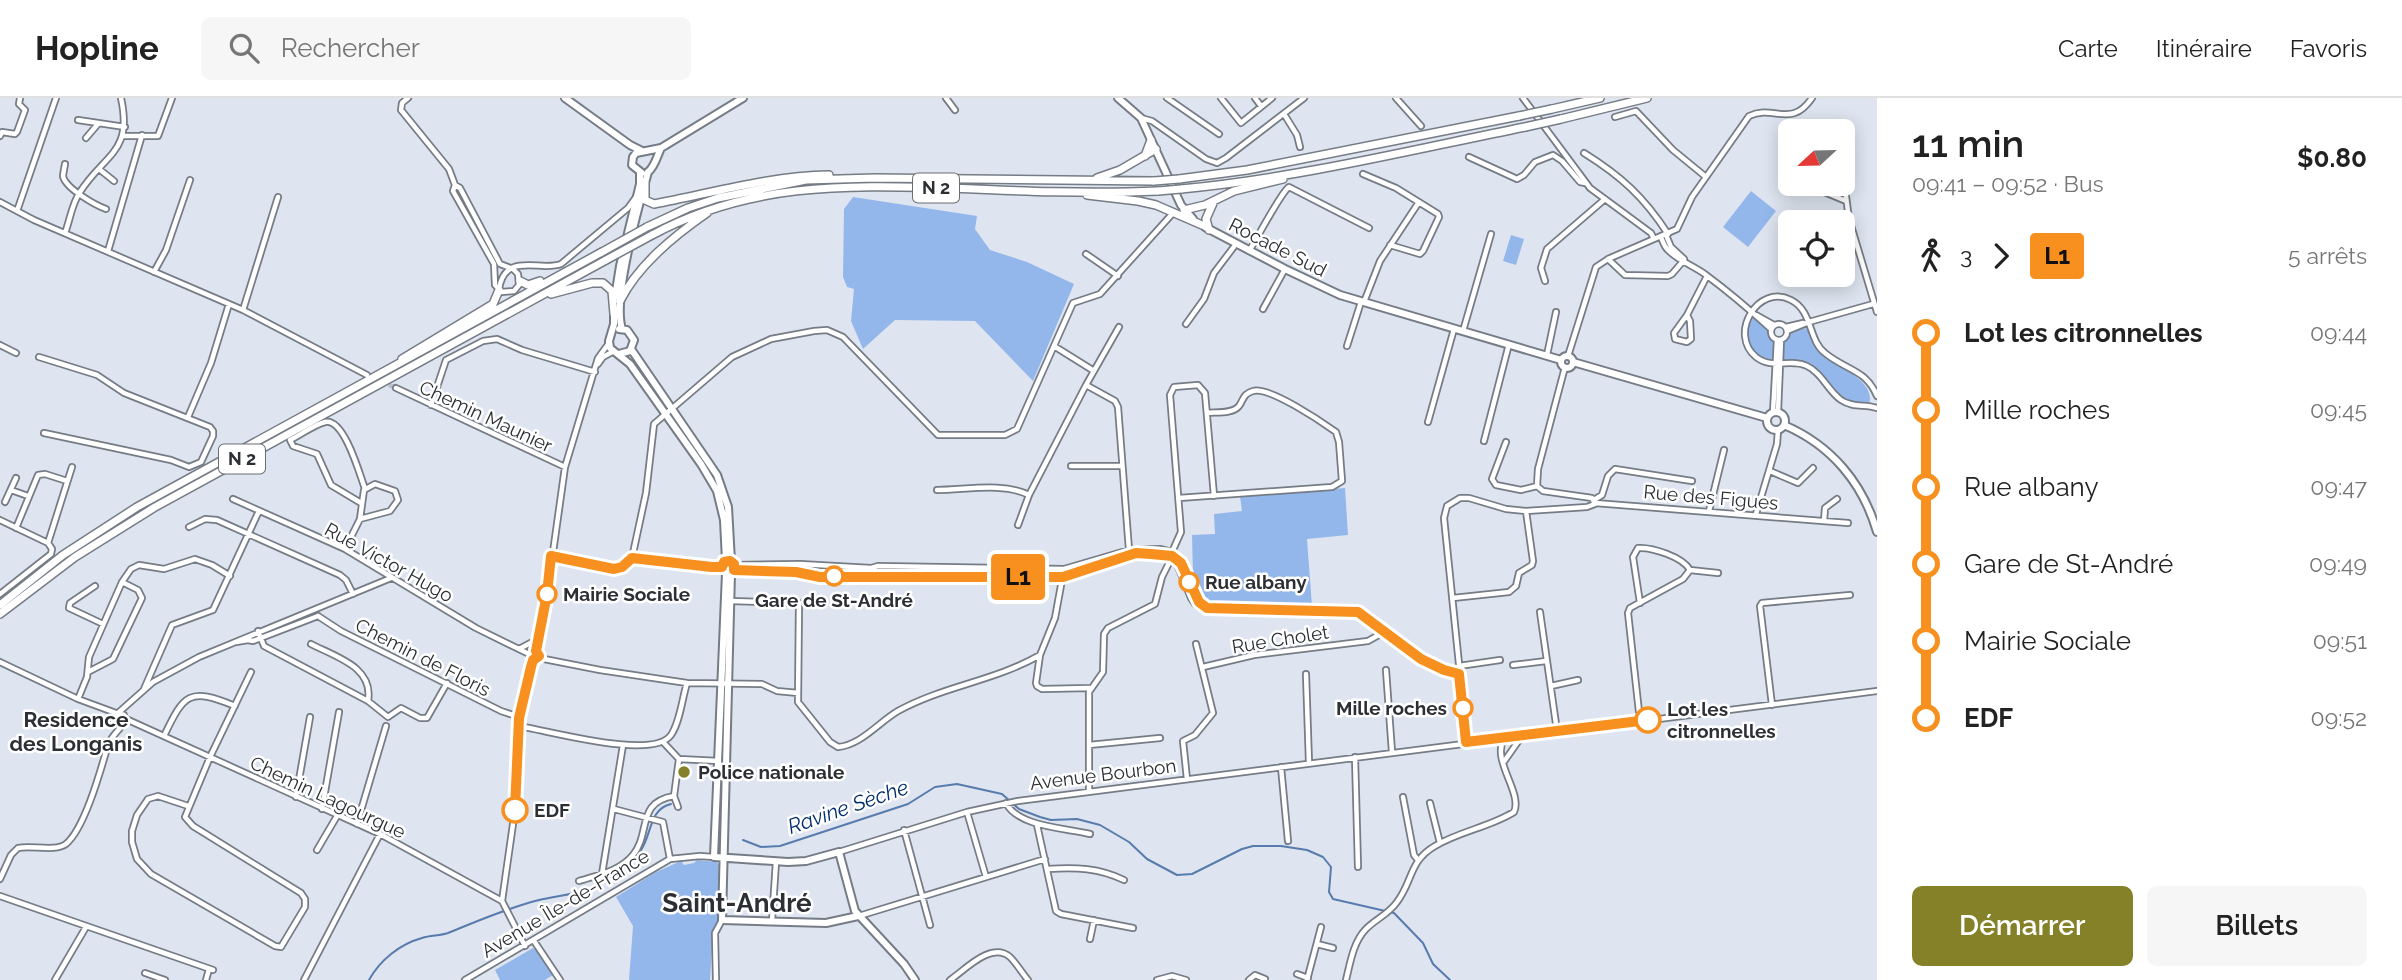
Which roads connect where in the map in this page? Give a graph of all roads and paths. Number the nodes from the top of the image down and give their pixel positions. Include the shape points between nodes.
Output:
1 (20, 98) edge
2 (56, 98) edge
3 (121, 98) edge
4 (173, 98) edge
5 (408, 98) edge
6 (565, 98) edge
7 (743, 98) edge
8 (946, 98) edge
9 (1119, 98) edge
10 (1167, 98) edge
11 (1221, 98) edge
12 (1255, 98) edge
13 (1272, 98) edge
14 (1304, 98) edge
15 (1396, 98) edge
16 (1523, 98) edge
17 (1600, 98) edge
18 (1647, 98) edge
19 (1812, 98) edge
20 (1261, 106) junction
21 (955, 110) dead end
22 (1284, 113) junction
23 (1615, 117) dead end
24 (1141, 118) junction
25 (78, 120) dead end
26 (98, 124) junction
27 (1421, 126) dead end
28 (125, 127) junction
29 (1219, 134) dead end
30 (142, 135) junction
31 (0, 136) edge
32 (123, 136) junction
33 (86, 138) dead end
34 (1151, 140) junction
35 (630, 145) junction
36 (1300, 147) dead end
37 (661, 148) junction
38 (1156, 149) junction
39 (645, 151) junction
40 (1584, 152) dead end
41 (634, 155) junction
42 (1145, 156) junction
43 (1469, 156) dead end
44 (1376, 158) junction
45 (654, 160) junction
46 (65, 163) dead end
47 (99, 169) junction
48 (644, 172) junction
49 (1363, 174) dead end
50 (1706, 177) junction
51 (875, 178) junction
52 (190, 180) dead end
53 (114, 181) dead end
54 (1087, 181) junction
55 (645, 183) junction
56 (1585, 183) junction
57 (455, 185) junction
58 (1034, 190) junction
59 (78, 193) junction
60 (638, 194) junction
61 (1830, 196) edge
62 (1845, 196) edge
63 (278, 197) dead end
64 (1605, 199) junction
65 (1215, 200) junction
66 (1846, 201) junction
67 (0, 202) edge
68 (1419, 202) junction
69 (716, 207) junction
70 (106, 209) dead end
71 (1184, 210) junction
72 (17, 211) junction
73 (1173, 213) junction
74 (1205, 228) junction
75 (1369, 228) dead end
76 (65, 233) junction
77 (1491, 234) dead end
78 (1662, 236) junction
79 (1236, 244) junction
80 (1390, 245) junction
81 (108, 251) junction
82 (1250, 251) junction
83 (1086, 254) dead end
84 (1608, 259) junction
85 (1684, 260) junction
86 (583, 262) junction
87 (505, 267) junction
88 (513, 269) junction
89 (1285, 270) junction
90 (154, 272) junction
91 (496, 274) junction
92 (1118, 276) junction
93 (1707, 276) junction
94 (520, 281) junction
95 (1545, 281) dead end
96 (499, 290) junction
97 (620, 300) junction
98 (1363, 302) junction
99 (229, 304) junction
100 (1873, 304) junction
101 (1263, 309) dead end
102 (243, 310) junction
103 (1556, 312) dead end
104 (1877, 312) edge
105 (1754, 313) junction
106 (614, 314) junction
107 (1687, 315) junction
108 (494, 321) junction
109 (1807, 322) junction
110 (1186, 324) dead end
111 (1119, 327) dead end
112 (1772, 327) junction
113 (622, 329) junction
114 (1454, 329) junction
115 (1786, 329) junction
116 (1463, 331) junction
117 (611, 334) junction
118 (1779, 340) junction
119 (609, 343) junction
120 (1509, 344) junction
121 (0, 345) edge
122 (1054, 346) junction
123 (1347, 346) dead end
124 (631, 349) junction
125 (16, 353) dead end
126 (616, 353) junction
127 (1547, 355) junction
128 (39, 357) dead end
129 (1571, 359) junction
130 (1561, 360) junction
131 (1777, 364) junction
132 (597, 365) junction
133 (1565, 367) junction
134 (389, 369) junction
135 (1094, 370) junction
136 (595, 372) junction
137 (367, 375) tunnel mouth
138 (1086, 385) junction
139 (396, 388) tunnel mouth
140 (1877, 396) edge
141 (431, 405) junction
142 (1870, 406) junction
143 (1877, 408) edge
144 (670, 412) junction
145 (1776, 412) junction
146 (1207, 413) junction
147 (188, 417) junction
148 (1767, 418) junction
149 (1428, 422) dead end
150 (1781, 427) junction
151 (44, 433) dead end
152 (1484, 441) dead end
153 (1506, 442) dead end
154 (1724, 450) dead end
155 (1071, 466) dead end
156 (1121, 466) junction
157 (72, 467) dead end
158 (565, 467) junction
159 (1813, 468) dead end
160 (1770, 471) junction
161 (16, 478) dead end
162 (67, 481) junction
163 (1692, 481) dead end
164 (1537, 486) junction
165 (365, 489) junction
166 (11, 490) junction
167 (937, 490) dead end
168 (1029, 495) junction
169 (28, 496) junction
170 (1214, 496) junction
171 (1179, 498) junction
172 (233, 499) dead end
173 (1837, 499) dead end
174 (1595, 501) junction
175 (5, 502) dead end
176 (361, 503) junction
177 (259, 511) junction
178 (1527, 511) junction
179 (1709, 511) junction
180 (1756, 514) junction
181 (360, 519) junction
182 (0, 520) edge
183 (1824, 521) junction
184 (1848, 523) dead end
185 (1018, 525) dead end
186 (189, 527) dead end
187 (16, 528) junction
188 (1877, 532) edge
189 (249, 534) junction
190 (48, 543) junction
191 (345, 549) junction
192 (1129, 550) junction
193 (1172, 554) junction
194 (551, 556) junction
195 (632, 558) junction
196 (1176, 566) junction
197 (728, 567) junction
198 (1166, 568) junction
199 (1064, 569) junction
200 (379, 570) junction
201 (1689, 570) junction
202 (1718, 573) dead end
203 (229, 576) junction
204 (391, 578) junction
205 (122, 582) junction
206 (381, 582) junction
207 (95, 586) dead end
208 (0, 594) edge
209 (353, 594) junction
210 (1850, 595) dead end
211 (1453, 598) junction
212 (730, 601) junction
213 (1640, 603) junction
214 (0, 605) edge
215 (323, 607) junction
216 (1540, 612) dead end
217 (0, 614) edge
218 (318, 616) junction
219 (103, 624) junction
220 (258, 631) junction
221 (1384, 632) junction
222 (261, 638) junction
223 (539, 639) junction
224 (253, 641) junction
225 (235, 642) junction
226 (311, 644) dead end
227 (1196, 644) dead end
228 (264, 646) junction
229 (519, 649) junction
230 (536, 651) junction
231 (529, 654) junction
232 (1040, 655) junction
233 (536, 659) junction
234 (1500, 660) dead end
235 (1546, 661) junction
236 (0, 662) edge
237 (1038, 663) junction
238 (1023, 665) junction
239 (1513, 665) dead end
240 (1459, 666) junction
241 (1203, 667) junction
242 (1386, 670) dead end
243 (88, 672) junction
244 (251, 672) dead end
245 (1306, 674) dead end
246 (1459, 674) junction
247 (1578, 680) dead end
248 (447, 683) junction
249 (725, 684) junction
250 (686, 686) junction
251 (1551, 686) junction
252 (1090, 688) junction
253 (143, 690) junction
254 (1877, 691) edge
255 (798, 693) junction
256 (78, 699) junction
257 (368, 701) junction
258 (127, 704) junction
259 (1772, 705) junction
260 (235, 706) junction
261 (104, 710) junction
262 (339, 712) dead end
263 (117, 713) junction
264 (125, 717) junction
265 (310, 717) dead end
266 (519, 718) junction
267 (1640, 721) junction
268 (113, 722) junction
269 (138, 725) junction
270 (123, 726) junction
271 (386, 726) dead end
272 (518, 726) junction
273 (1557, 731) junction
274 (114, 733) junction
275 (164, 736) junction
276 (1523, 736) junction
277 (1160, 738) dead end
278 (1507, 739) junction
279 (1493, 740) junction
280 (663, 742) junction
281 (1466, 742) junction
282 (623, 745) junction
283 (1089, 745) junction
284 (1515, 746) junction
285 (1502, 748) junction
286 (1392, 752) junction
287 (1509, 752) junction
288 (210, 757) junction
289 (1354, 757) junction
290 (679, 759) junction
291 (719, 761) junction
292 (1309, 763) junction
293 (1503, 763) junction
294 (1281, 766) junction
295 (1187, 779) junction
296 (1089, 790) junction
297 (674, 796) junction
298 (296, 797) junction
299 (1403, 797) dead end
300 (1007, 803) junction
301 (1430, 803) dead end
302 (678, 807) dead end
303 (187, 808) junction
304 (322, 809) junction
305 (614, 809) junction
306 (967, 812) junction
307 (337, 816) junction
308 (646, 817) junction
309 (357, 824) junction
310 (1037, 825) junction
311 (904, 830) junction
312 (380, 834) junction
313 (1090, 834) dead end
314 (1288, 841) dead end
315 (1440, 843) junction
316 (317, 850) dead end
317 (839, 852) junction
318 (714, 857) junction
319 (723, 858) junction
320 (670, 859) junction
321 (1045, 859) junction
322 (1418, 860) junction
323 (776, 862) junction
324 (1358, 867) dead end
325 (1048, 869) junction
326 (602, 874) junction
327 (986, 877) junction
328 (0, 878) edge
329 (1124, 880) dead end
330 (579, 881) dead end
331 (0, 896) edge
332 (922, 896) junction
333 (503, 904) junction
334 (858, 916) junction
335 (1094, 919) junction
336 (722, 920) junction
337 (772, 921) junction
338 (930, 925) dead end
339 (86, 927) junction
340 (1321, 927) dead end
341 (1133, 929) dead end
342 (1090, 939) dead end
343 (534, 941) junction
344 (1317, 944) junction
345 (525, 946) junction
346 (1333, 948) dead end
347 (145, 973) dead end
348 (1297, 974) dead end
349 (912, 979) edge
350 (1265, 979) edge
351 (1307, 979) edge
352 (55, 980) edge
353 (165, 980) edge
354 (206, 980) edge
355 (304, 980) edge
356 (465, 980) edge
357 (560, 980) edge
358 (716, 980) edge
359 (950, 980) edge
360 (1028, 980) edge
361 (1157, 980) edge
362 (1186, 980) edge
363 (1249, 980) edge
364 (1346, 980) edge

1 - 31 street via 25,110 15,134 2,132
2 - 72 street
3 - 28 street
4 - 30 street via 158,136
5 - 57 street via 401,107 403,113 449,169
6 - 35 main road
7 - 37 main road
8 - 21 street
9 - 24 main road
10 - 29 street
11 - 20 street via 1241,123
12 - 20 street
13 - 20 street
14 - 22 street
15 - 27 street
16 - 56 street
17 - 54 highway, N 2, bridge via 1258,168 1154,181
18 - 44 highway, N 2, bridge
19 - 50 street via 1791,115 1760,112 1749,116
22 - 24 street via 1217,163
22 - 36 street
23 - 50 street via 1636,111
24 - 34 main road
25 - 26 street
26 - 28 street
26 - 33 street
28 - 32 street
30 - 32 street
30 - 81 street
32 - 47 street
34 - 38 main road
34 - 42 highway
35 - 39 main road
35 - 41 main road
37 - 39 main road
37 - 45 main road
38 - 42 highway
38 - 71 main road
39 - 41 main road
39 - 45 main road
40 - 78 street via 1634,189 1652,210
41 - 48 main road via 632,165
42 - 54 highway
43 - 56 street via 1517,178 1535,162 1553,155
44 - 58 highway, N 2, bridge via 1216,186 1158,191
44 - 65 highway via 1251,186
45 - 48 main road via 653,167
46 - 59 street via 64,178
47 - 53 street
47 - 59 street
48 - 55 main road
48 - 60 main road
49 - 68 street
50 - 78 street via 1679,226
51 - 54 highway, N 2
51 - 55 highway via 807,175 654,204 645,200
51 - 86 highway, N 2, bridge via 806,180 704,202
52 - 90 street
55 - 97 main road
56 - 64 street
57 - 87 street
57 - 91 street via 453,191
58 - 69 highway, N 2 via 840,186 760,195
58 - 73 highway via 1138,201
59 - 70 street
59 - 76 street
60 - 88 street via 628,208 561,264
60 - 106 main road via 618,275
61 - 66 street
62 - 66 street
63 - 102 street
64 - 78 street
64 - 95 street via 1547,249 1541,268
65 - 71 highway
65 - 74 highway
66 - 100 street
67 - 72 street
68 - 80 street
68 - 80 street via 1439,217 1423,251
69 - 97 highway via 639,271
69 - 108 highway, N 2, bridge via 679,221
71 - 73 street
71 - 74 main road, Rocade Sud
72 - 76 street
73 - 74 highway
73 - 92 street
74 - 79 main road, Rocade Sud
75 - 82 street via 1289,187
76 - 81 street
77 - 116 street
78 - 84 street
78 - 85 street
79 - 82 main road, Rocade Sud
79 - 110 street
80 - 98 street
81 - 90 street
82 - 89 main road, Rocade Sud
83 - 92 street
84 - 85 street via 1625,275 1663,276 1672,274
84 - 129 street via 1593,273
85 - 93 street
86 - 94 highway via 534,284
86 - 134 highway, N 2
87 - 88 street
87 - 91 street
88 - 94 street
88 - 96 street via 503,277
89 - 98 main road, Rocade Sud
89 - 101 street
90 - 99 street
91 - 96 street
92 - 122 street via 1095,297 1073,303
93 - 105 street
93 - 107 street
94 - 96 street via 514,291
96 - 134 highway via 493,304
97 - 113 main road
98 - 114 main road, Rocade Sud
98 - 123 street
99 - 102 street
99 - 147 street
100 - 104 street
100 - 109 street
102 - 137 street
103 - 127 street
105 - 109 street via 1759,302 1781,297 1800,307
105 - 112 street
105 - 131 street via 1746,319 1745,340 1756,357
106 - 108 highway via 610,288 592,283 553,293
106 - 117 main road
107 - 107 street via 1674,333 1675,339 1686,342 1690,340
108 - 217 highway, N 2 via 155,507 86,550
109 - 115 street
109 - 140 street via 1821,349 1868,380
111 - 135 street
112 - 115 street via 1779,323
112 - 118 street via 1772,337
113 - 117 main road
113 - 124 main road via 633,337
114 - 116 main road, Rocade Sud
114 - 149 street
115 - 118 street via 1786,337
116 - 120 main road, Rocade Sud
117 - 119 main road
118 - 131 street
119 - 126 main road
119 - 132 street
120 - 127 main road, Rocade Sud
120 - 152 street
121 - 125 street
122 - 135 street
122 - 144 street via 1017,429 1005,435 937,435 844,337 827,330 771,339 732,357
124 - 126 main road
124 - 144 main road
126 - 132 street via 603,357
126 - 144 main road
127 - 130 main road, Rocade Sud
128 - 147 street via 97,375 124,393
129 - 130 main road
129 - 133 main road via 1570,367
129 - 148 main road
130 - 133 main road
131 - 142 street via 1810,368 1842,401
131 - 145 street
132 - 136 street
133 - 164 street
134 - 214 highway, N 2 via 125,514 62,555
135 - 138 street
136 - 141 street via 497,339 483,341 446,360
136 - 158 street
138 - 156 street via 1117,404
138 - 168 street
139 - 141 street, Chemin Maunier
140 - 142 street
141 - 158 street, Chemin Maunier
142 - 143 street
144 - 195 street via 654,424
144 - 197 main road via 717,491
145 - 148 main road
145 - 150 main road via 1783,416
146 - 170 street
146 - 170 street via 1233,410 1242,397 1259,390 1325,424 1336,432 1339,442 1342,481 1337,485
146 - 171 street via 1201,387 1172,388
147 - 151 street via 209,428 214,436 201,462 189,467
148 - 150 main road via 1770,428
150 - 160 street
150 - 188 main road via 1814,441 1846,470 1869,506
153 - 164 street via 1492,479 1496,485 1521,491
154 - 179 street
155 - 156 street
156 - 192 street
157 - 162 street
158 - 194 street
159 - 160 street via 1798,482
160 - 180 street
161 - 166 street
162 - 169 street via 40,473
162 - 190 street
163 - 174 street via 1615,468
164 - 174 street
165 - 176 street
165 - 176 street via 342,430 332,422 290,440 293,446 317,454 331,485
165 - 181 street via 380,484 395,491 398,500 390,511
166 - 169 street
166 - 175 street
167 - 168 street via 999,488
168 - 185 street
169 - 187 street
170 - 171 street
171 - 193 street via 1181,534
172 - 177 street, Rue Victor Hugo
173 - 183 street via 1825,508
174 - 178 street via 1587,507
174 - 179 street, Rue des Figues
176 - 181 street
177 - 189 street
177 - 191 street, Rue Victor Hugo
178 - 211 street via 1533,561 1519,573 1516,586 1509,592
178 - 211 street via 1469,498 1447,506 1444,518
179 - 180 street, Rue des Figues
180 - 183 street, Rue des Figues
181 - 191 street
182 - 187 street
183 - 184 street, Rue des Figues
186 - 189 street via 211,518
187 - 190 street
189 - 203 street
189 - 209 street via 340,575
190 - 208 street via 51,554
191 - 200 street, Rue Victor Hugo
192 - 193 street via 1160,549
192 - 199 street
193 - 196 street
193 - 198 street
194 - 195 street via 614,569
194 - 223 street
195 - 197 street
196 - 198 street
196 - 221 street via 1201,608 1358,612
197 - 199 street
197 - 212 main road
197 - 249 main road
198 - 252 street via 1156,604 1105,630 1103,673
199 - 232 street via 1055,618
200 - 204 street, Rue Victor Hugo
200 - 206 street
201 - 202 street
201 - 213 street via 1683,579
201 - 213 street via 1682,562 1649,549 1635,550
203 - 205 street via 195,559 164,569 134,567
203 - 253 street via 213,610 172,625
204 - 206 street
204 - 229 street, Rue Victor Hugo
205 - 219 street
205 - 243 street via 138,590 142,598 113,659
206 - 209 street
207 - 219 street via 69,608
209 - 215 street
210 - 259 street via 1762,603
211 - 240 street
212 - 249 main road
212 - 255 street via 799,603
213 - 267 street via 1628,613
215 - 218 street
215 - 220 street
216 - 235 street
218 - 222 street
218 - 248 street, Chemin de Floris
219 - 243 street via 89,657
220 - 222 street
220 - 225 street
221 - 241 street, Rue Cholet via 1368,641 1254,655
221 - 246 street via 1421,659
222 - 224 street
222 - 228 street
223 - 229 street
223 - 230 street
224 - 225 street
224 - 228 street
225 - 253 street
226 - 257 street via 361,671 369,684
227 - 241 street
228 - 257 street
229 - 231 street, Rue Victor Hugo
230 - 231 street
230 - 233 street
231 - 233 street
232 - 237 street
232 - 238 street
233 - 250 street
233 - 266 street
234 - 240 street
235 - 239 street
235 - 251 street
236 - 256 street
237 - 238 street
237 - 252 street via 1039,688
238 - 255 street via 926,698 841,747 830,742 803,709
240 - 246 street
241 - 295 street via 1213,713 1194,736 1183,741
242 - 286 street
243 - 256 street
244 - 260 street
245 - 292 street
246 - 281 street
247 - 251 street
248 - 257 street via 427,718 401,708 388,717
248 - 266 street, Chemin de Floris
249 - 250 street
249 - 255 street via 762,684
249 - 291 main road
249 - 319 main road
250 - 280 street via 675,726
251 - 273 street
252 - 283 street
253 - 258 street
254 - 259 street, Avenue Bourbon
256 - 261 street
258 - 263 street
258 - 264 street
259 - 267 street, Avenue Bourbon
260 - 275 street via 206,695 191,698 180,705
260 - 288 street
261 - 263 street
261 - 268 street
262 - 304 street
263 - 264 street, Chemin Lagourgue
263 - 268 street
264 - 269 street, Chemin Lagourgue
264 - 270 street
265 - 298 street
266 - 272 street
267 - 273 street, Avenue Bourbon
268 - 270 street
268 - 274 street
269 - 270 street, Chemin Lagourgue
269 - 275 street, Chemin Lagourgue
270 - 274 street
271 - 309 street
272 - 282 street
272 - 333 street via 515,810
273 - 276 street, Avenue Bourbon
274 - 328 street via 97,783 67,843 18,848
275 - 288 street, Chemin Lagourgue
276 - 278 street, Avenue Bourbon
276 - 284 street
277 - 283 street
278 - 279 street, Avenue Bourbon
278 - 284 street
278 - 285 street
279 - 281 street, Avenue Bourbon
279 - 285 street
280 - 282 street
280 - 290 street
281 - 286 street, Avenue Bourbon
282 - 305 street
283 - 296 street
284 - 287 street
285 - 287 street
285 - 293 street
286 - 289 street, Avenue Bourbon
287 - 293 street
288 - 298 street, Chemin Lagourgue
288 - 303 street
289 - 292 street, Avenue Bourbon
289 - 324 street
290 - 291 street
290 - 297 street
291 - 318 main road
292 - 294 street, Avenue Bourbon
293 - 315 street via 1517,804 1514,812
294 - 295 street, Avenue Bourbon
294 - 314 street
295 - 296 street, Avenue Bourbon
296 - 300 street, Avenue Bourbon
297 - 302 street
297 - 308 street via 658,801
298 - 304 street, Chemin Lagourgue
299 - 322 street
300 - 306 street, Avenue Bourbon
300 - 310 street via 1013,813
301 - 315 street
303 - 303 street via 186,820 191,825 301,893 305,907 281,947 163,882 137,859 132,831 149,799 159,796
304 - 307 street, Chemin Lagourgue
305 - 308 street
305 - 326 street
306 - 311 street, Avenue Bourbon
306 - 327 street
307 - 309 street, Chemin Lagourgue
307 - 316 street
308 - 320 street via 663,822
308 - 326 street via 633,855
309 - 312 street, Chemin Lagourgue
310 - 313 street
310 - 321 street
311 - 317 street, Avenue Bourbon
311 - 332 street
312 - 333 street, Chemin Lagourgue
312 - 355 street
315 - 322 street
317 - 323 main road, Avenue Bourbon
317 - 334 main road
318 - 319 main road, Avenue Île-de-France
318 - 320 street, Avenue Île-de-France
319 - 323 main road, Avenue Bourbon
319 - 336 main road
320 - 343 street, Avenue Île-de-France
321 - 325 street
321 - 327 street
322 - 364 street via 1399,901 1360,937
323 - 337 street
325 - 329 street via 1104,871
325 - 335 street via 1056,911
326 - 330 street
327 - 332 street
331 - 339 street
332 - 334 street
332 - 338 street
333 - 345 street
334 - 337 main road via 826,923
334 - 349 main road
335 - 341 street
335 - 342 street
336 - 337 main road
336 - 358 street via 715,933
339 - 352 street
339 - 354 street via 211,970
340 - 344 street
343 - 345 street, Avenue Île-de-France
343 - 357 street
344 - 346 street
344 - 351 street
345 - 356 street, Avenue Île-de-France
347 - 353 street
348 - 351 street
350 - 363 street via 1255,975
359 - 360 street via 994,952 1007,955
361 - 362 street via 1172,976

